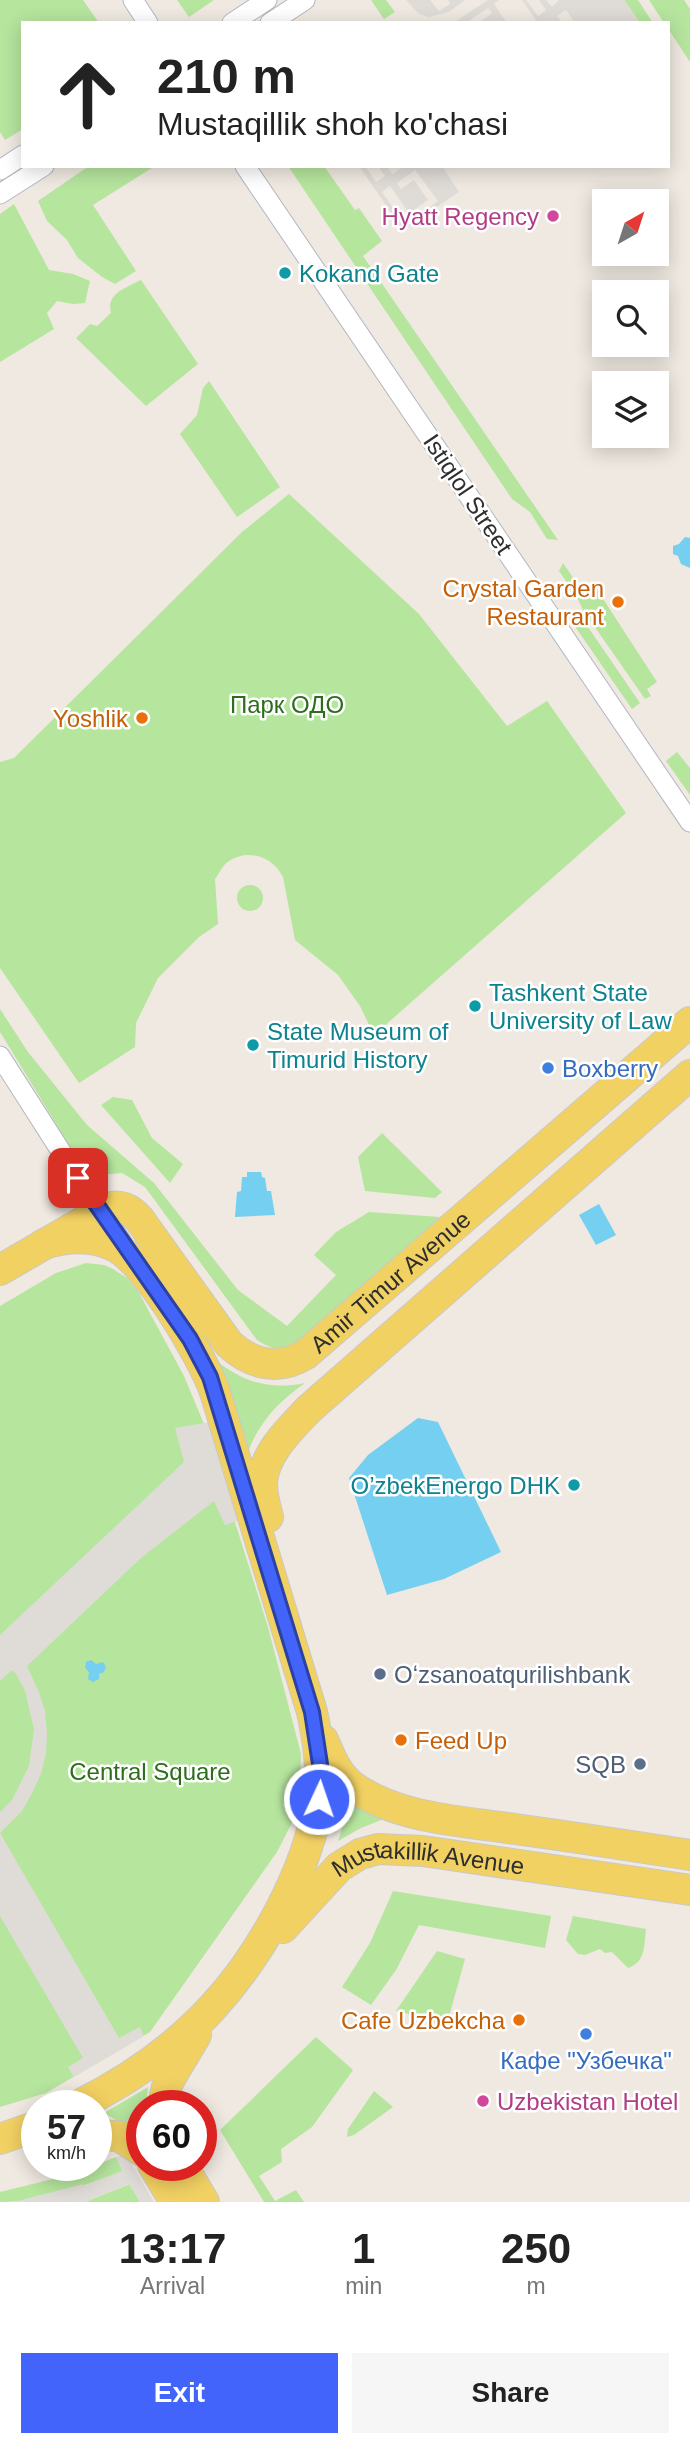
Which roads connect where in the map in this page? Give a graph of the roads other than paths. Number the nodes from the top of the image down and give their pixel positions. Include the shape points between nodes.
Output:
1 (132, 0) edge
2 (267, 0) edge
3 (305, 0) edge
4 (147, 21) edge
5 (235, 21) edge
6 (273, 21) edge
7 (21, 157) edge
8 (41, 168) edge
9 (246, 168) edge
10 (0, 170) edge
11 (0, 194) edge
12 (690, 822) edge
13 (690, 1022) edge
14 (0, 1056) edge
15 (690, 1075) edge
16 (100, 1211) junction
17 (44, 1244) junction
18 (0, 1270) edge
19 (142, 1271) junction
20 (295, 1655) junction
21 (312, 1712) junction
22 (690, 1855) edge
23 (690, 1889) edge
24 (217, 2002) junction
25 (106, 2090) edge
26 (166, 2090) edge
27 (21, 2132) edge
28 (21, 2140) edge
29 (0, 2141) edge
30 (163, 2181) edge
31 (192, 2181) edge
32 (175, 2202) edge
33 (204, 2202) edge

1 - 4 street
2 - 5 street
3 - 6 street
7 - 10 street
8 - 11 street
9 - 12 street, Istiqlol Street
13 - 16 main road, Amir Timur Avenue via 306,1354 287,1363 261,1363 233,1348 137,1216 120,1206
14 - 16 street
15 - 20 main road, Amir Timur Avenue via 325,1394 278,1445 266,1466 262,1492
16 - 17 main road
16 - 19 street
17 - 18 main road
17 - 19 main road via 79,1238 105,1242 124,1252
19 - 20 main road via 190,1339 210,1377
20 - 21 main road
21 - 22 main road, Mustakillik Avenue via 344,1779 373,1798 464,1821
21 - 24 main road via 320,1782 312,1833 287,1897
23 - 24 main road, Mustakillik Avenue via 424,1851 371,1850 335,1871
24 - 25 main road via 166,2050
24 - 26 main road
27 - 29 main road
28 - 29 main road
30 - 32 main road
31 - 33 main road

